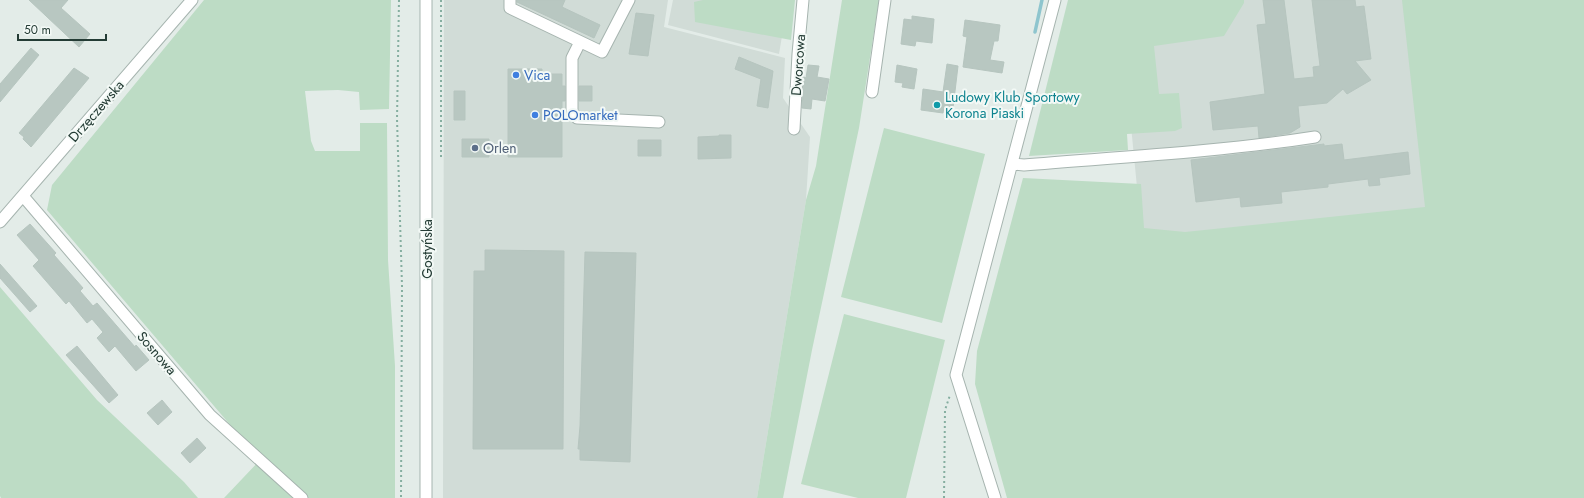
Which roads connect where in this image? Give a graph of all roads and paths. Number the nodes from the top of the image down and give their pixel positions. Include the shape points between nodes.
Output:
1 (192, 0) edge
2 (426, 0) edge
3 (441, 0) edge
4 (510, 0) edge
5 (629, 0) edge
6 (803, 0) edge
7 (884, 0) edge
8 (1055, 0) edge
9 (399, 1) edge
10 (580, 42) junction
11 (872, 92) dead end
12 (659, 122) dead end
13 (794, 129) dead end
14 (1316, 137) dead end
15 (441, 157) dead end
16 (1012, 164) junction
17 (23, 196) junction
18 (0, 222) edge
19 (956, 375) junction
20 (302, 498) edge
21 (401, 498) edge
22 (426, 498) edge
23 (944, 498) edge
24 (995, 498) edge

1 - 17 street, Drzęczewska
2 - 22 street, Gostyńska
3 - 15 path
4 - 10 street via 510,8
5 - 10 street via 602,52
6 - 13 street, Dworcowa
7 - 11 street
8 - 16 street
9 - 21 path via 397,118 402,286
10 - 12 street via 572,58 572,112 578,118
14 - 16 street via 1176,152
16 - 19 street
17 - 18 street, Drzęczewska
17 - 20 street, Sosnowa via 210,415
19 - 23 path via 945,410
19 - 24 street

